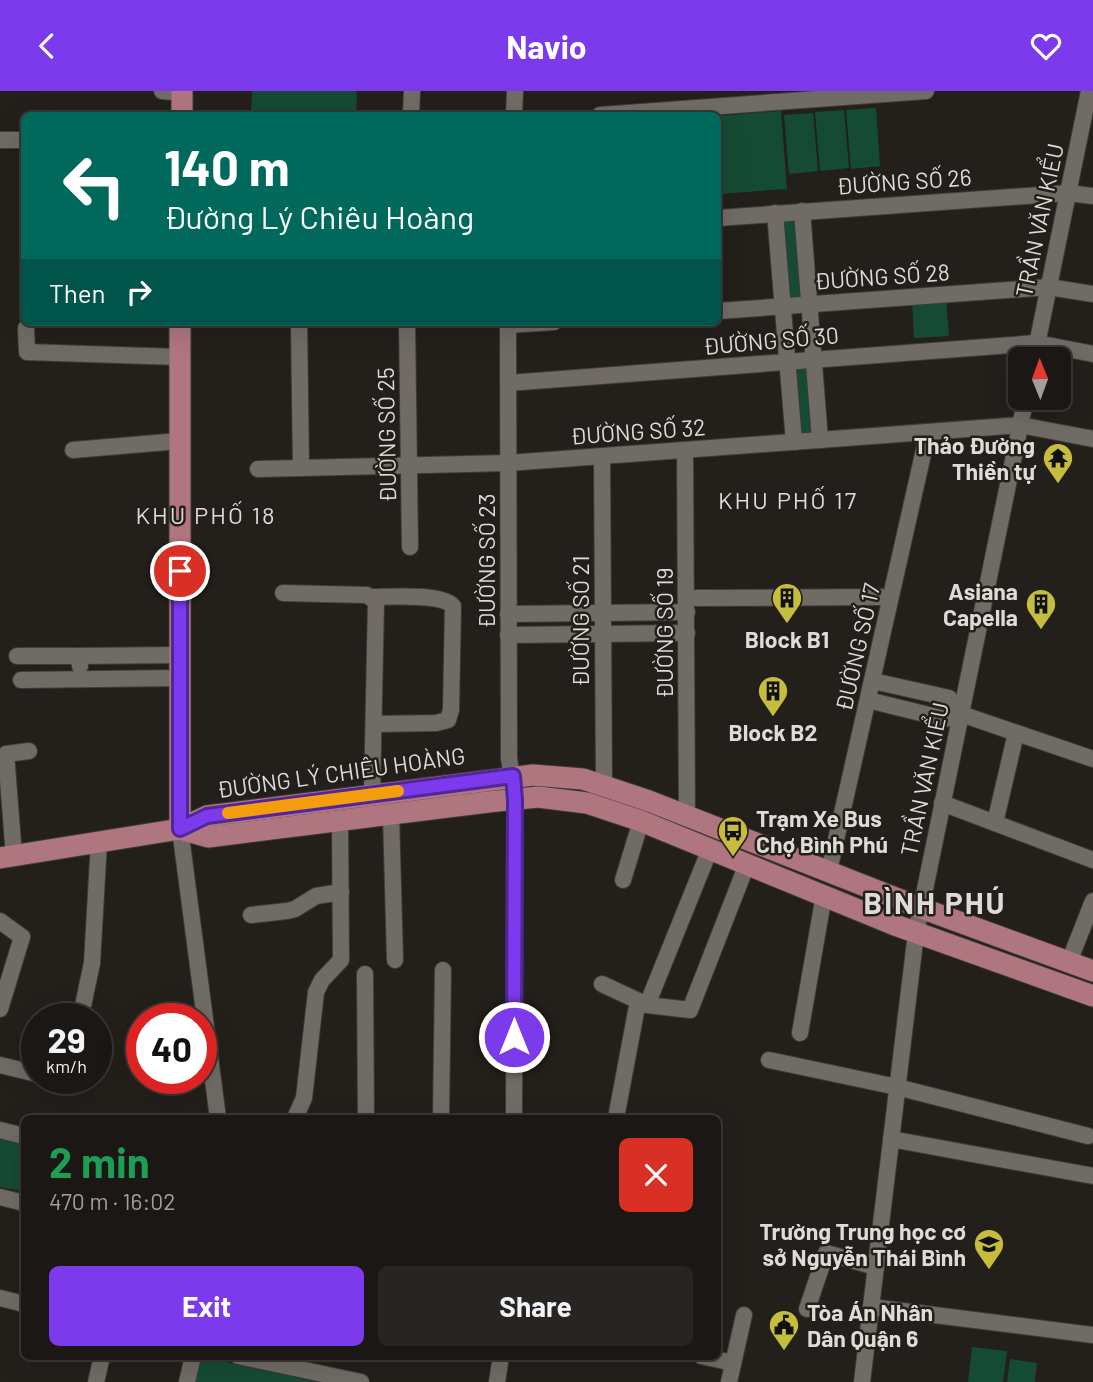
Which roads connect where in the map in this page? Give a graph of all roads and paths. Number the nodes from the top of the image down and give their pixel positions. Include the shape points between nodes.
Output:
1 (515, 91) edge
2 (926, 91) edge
3 (1089, 91) edge
4 (175, 92) edge
5 (407, 92) edge
6 (181, 112) edge
7 (410, 112) edge
8 (513, 112) edge
9 (641, 112) edge
10 (0, 140) edge
11 (21, 140) edge
12 (1068, 193) junction
13 (1093, 196) edge
14 (802, 211) junction
15 (775, 213) junction
16 (721, 218) edge
17 (1049, 288) junction
18 (1093, 294) edge
19 (810, 304) junction
20 (783, 306) junction
21 (721, 311) edge
22 (180, 326) edge
23 (299, 326) edge
24 (407, 326) edge
25 (508, 326) edge
26 (26, 328) dead end
27 (1037, 347) edge
28 (1008, 352) edge
29 (1071, 353) edge
30 (1093, 354) edge
31 (179, 356) junction
32 (814, 359) junction
33 (787, 362) junction
34 (508, 383) junction
35 (1023, 410) edge
36 (1020, 425) junction
37 (928, 432) junction
38 (1093, 439) edge
39 (820, 440) junction
40 (179, 441) junction
41 (794, 442) junction
42 (73, 450) dead end
43 (685, 450) junction
44 (602, 457) junction
45 (508, 464) junction
46 (410, 465) junction
47 (301, 467) junction
48 (258, 470) dead end
49 (410, 547) dead end
50 (283, 593) dead end
51 (373, 597) junction
52 (883, 597) dead end
53 (691, 605) junction
54 (603, 613) junction
55 (508, 614) junction
56 (687, 633) junction
57 (604, 634) junction
58 (508, 635) junction
59 (178, 655) junction
60 (17, 656) dead end
61 (79, 656) junction
62 (179, 678) junction
63 (80, 679) junction
64 (21, 680) dead end
65 (873, 681) junction
66 (868, 700) junction
67 (961, 714) junction
68 (374, 724) junction
69 (1016, 733) junction
70 (29, 751) dead end
71 (1093, 759) edge
72 (513, 776) junction
73 (604, 785) junction
74 (372, 794) junction
75 (515, 800) junction
76 (942, 803) junction
77 (391, 814) junction
78 (687, 815) junction
79 (340, 820) junction
80 (641, 821) junction
81 (995, 823) junction
82 (180, 829) junction
83 (99, 842) junction
84 (710, 849) junction
85 (7, 857) edge
86 (1093, 860) edge
87 (747, 864) junction
88 (829, 871) junction
89 (623, 880) dead end
90 (341, 892) junction
91 (824, 895) junction
92 (1093, 901) edge
93 (921, 908) junction
94 (251, 915) dead end
95 (0, 921) edge
96 (916, 933) junction
97 (396, 960) dead end
98 (1069, 962) junction
99 (443, 970) dead end
100 (1093, 971) edge
101 (365, 974) dead end
102 (602, 984) dead end
103 (1093, 996) edge
104 (84, 1003) edge
105 (643, 1003) junction
106 (0, 1009) edge
107 (800, 1033) dead end
108 (769, 1060) dead end
109 (0, 1065) edge
110 (21, 1070) edge
111 (897, 1087) junction
112 (218, 1115) edge
113 (296, 1115) edge
114 (366, 1115) edge
115 (441, 1115) edge
116 (514, 1115) edge
117 (617, 1115) edge
118 (0, 1130) edge
119 (21, 1135) edge
120 (1088, 1136) dead end
121 (891, 1139) junction
122 (1093, 1176) edge
123 (0, 1196) edge
124 (21, 1202) edge
125 (876, 1267) junction
126 (0, 1297) edge
127 (21, 1303) edge
128 (871, 1307) junction
129 (807, 1309) dead end
130 (744, 1315) dead end
131 (1093, 1335) edge
132 (101, 1360) edge
133 (192, 1360) edge
134 (257, 1360) edge
135 (500, 1360) edge
136 (719, 1360) edge
137 (733, 1363) junction
138 (96, 1382) edge
139 (187, 1382) edge
140 (361, 1382) edge
141 (497, 1382) edge
142 (729, 1382) edge
143 (862, 1382) edge

1 - 8 street
2 - 9 street
3 - 12 street, TRẦN VĂN KIỂU
4 - 6 main road
5 - 7 street
10 - 11 street
12 - 13 street, ĐƯỜNG SỐ 26
12 - 14 street, ĐƯỜNG SỐ 26
12 - 17 street, TRẦN VĂN KIỂU
14 - 15 street, ĐƯỜNG SỐ 26
14 - 19 street
15 - 16 street, ĐƯỜNG SỐ 26
15 - 20 street
17 - 18 street
17 - 19 street, ĐƯỜNG SỐ 28
17 - 27 street, TRẦN VĂN KIỂU
19 - 20 street, ĐƯỜNG SỐ 28
19 - 32 street
20 - 21 street, ĐƯỜNG SỐ 28
20 - 33 street
22 - 31 main road
23 - 47 street
24 - 46 street, ĐƯỜNG SỐ 25
25 - 34 street, ĐƯỜNG SỐ 23
26 - 31 street via 27,352
28 - 32 street, ĐƯỜNG SỐ 30
29 - 30 street
31 - 40 main road
32 - 33 street, ĐƯỜNG SỐ 30
32 - 39 street
33 - 34 street, ĐƯỜNG SỐ 30
33 - 41 street
34 - 45 street, ĐƯỜNG SỐ 23
35 - 36 street, TRẦN VĂN KIỂU
36 - 37 street, ĐƯỜNG SỐ 32
36 - 38 street
36 - 67 street, TRẦN VĂN KIỂU
37 - 39 street, ĐƯỜNG SỐ 32
37 - 65 street, ĐƯỜNG SỐ 17
39 - 41 street, ĐƯỜNG SỐ 32
40 - 42 street
40 - 59 main road
41 - 43 street, ĐƯỜNG SỐ 32
43 - 44 street, ĐƯỜNG SỐ 32
43 - 53 street, ĐƯỜNG SỐ 19
44 - 45 street, ĐƯỜNG SỐ 32
44 - 54 street, ĐƯỜNG SỐ 21
45 - 46 street, ĐƯỜNG SỐ 32
45 - 55 street, ĐƯỜNG SỐ 23
46 - 47 street, ĐƯỜNG SỐ 32
46 - 49 street, ĐƯỜNG SỐ 25
47 - 48 street, ĐƯỜNG SỐ 32
50 - 51 street
51 - 68 street
51 - 68 street via 423,597 453,606 448,720
52 - 53 street
53 - 54 street
53 - 56 street, ĐƯỜNG SỐ 19
54 - 55 street
54 - 57 street, ĐƯỜNG SỐ 21
55 - 58 street, ĐƯỜNG SỐ 23
56 - 57 street
56 - 78 street, ĐƯỜNG SỐ 19
57 - 58 street
57 - 73 street, ĐƯỜNG SỐ 21
58 - 72 street, ĐƯỜNG SỐ 23
59 - 61 street
59 - 62 main road
60 - 61 street
61 - 63 street
62 - 63 street
62 - 82 main road
63 - 64 street
65 - 66 street, ĐƯỜNG SỐ 17
65 - 67 street via 949,698
66 - 67 street via 945,719
66 - 88 street, ĐƯỜNG SỐ 17
67 - 69 street
67 - 76 street, TRẦN VĂN KIỂU
68 - 74 street
69 - 71 street
69 - 81 street
70 - 85 street via 6,754
72 - 73 main road, ĐƯỜNG LÝ CHIÊU HOÀNG via 564,776
72 - 74 main road, ĐƯỜNG LÝ CHIÊU HOÀNG
72 - 75 street, ĐƯỜNG SỐ 23
73 - 78 main road, ĐƯỜNG LÝ CHIÊU HOÀNG
74 - 82 main road, ĐƯỜNG LÝ CHIÊU HOÀNG via 207,816
75 - 77 main road, ĐƯỜNG LÝ CHIÊU HOÀNG
75 - 80 main road, ĐƯỜNG LÝ CHIÊU HOÀNG via 538,797 587,803
75 - 116 street
76 - 81 street
76 - 93 street, TRẦN VĂN KIỂU
77 - 79 main road, ĐƯỜNG LÝ CHIÊU HOÀNG
77 - 97 street
78 - 88 main road, ĐƯỜNG LÝ CHIÊU HOÀNG
79 - 82 main road, ĐƯỜNG LÝ CHIÊU HOÀNG via 208,837
79 - 90 street
80 - 84 main road, ĐƯỜNG LÝ CHIÊU HOÀNG
80 - 89 street
81 - 86 street
82 - 83 main road
82 - 112 street
83 - 85 main road
83 - 104 street via 92,963
84 - 87 main road, ĐƯỜNG LÝ CHIÊU HOÀNG
84 - 105 street
87 - 91 main road, ĐƯỜNG LÝ CHIÊU HOÀNG
87 - 105 street via 690,1010
88 - 93 main road, ĐƯỜNG LÝ CHIÊU HOÀNG
90 - 94 street via 316,896 287,911
90 - 113 street via 341,960 316,992 304,1098
91 - 96 main road, ĐƯỜNG LÝ CHIÊU HOÀNG
91 - 107 street
92 - 98 street
93 - 96 street, TRẦN VĂN KIỂU
93 - 98 main road, ĐƯỜNG LÝ CHIÊU HOÀNG
95 - 106 street via 22,937
96 - 103 main road, ĐƯỜNG LÝ CHIÊU HOÀNG
96 - 111 street, TRẦN VĂN KIỂU
98 - 100 main road, ĐƯỜNG LÝ CHIÊU HOÀNG
99 - 115 street
101 - 114 street
102 - 105 street
105 - 117 street
108 - 111 street
109 - 110 street
111 - 120 street
111 - 121 street, TRẦN VĂN KIỂU
118 - 119 street
121 - 122 street
121 - 125 street, TRẦN VĂN KIỂU
123 - 124 street
125 - 128 street, TRẦN VĂN KIỂU
125 - 129 street via 826,1252
126 - 127 street
128 - 131 street
128 - 143 street, TRẦN VĂN KIỂU
130 - 137 street
132 - 138 street
133 - 139 street
134 - 140 street
135 - 141 street
136 - 137 street
137 - 142 street

